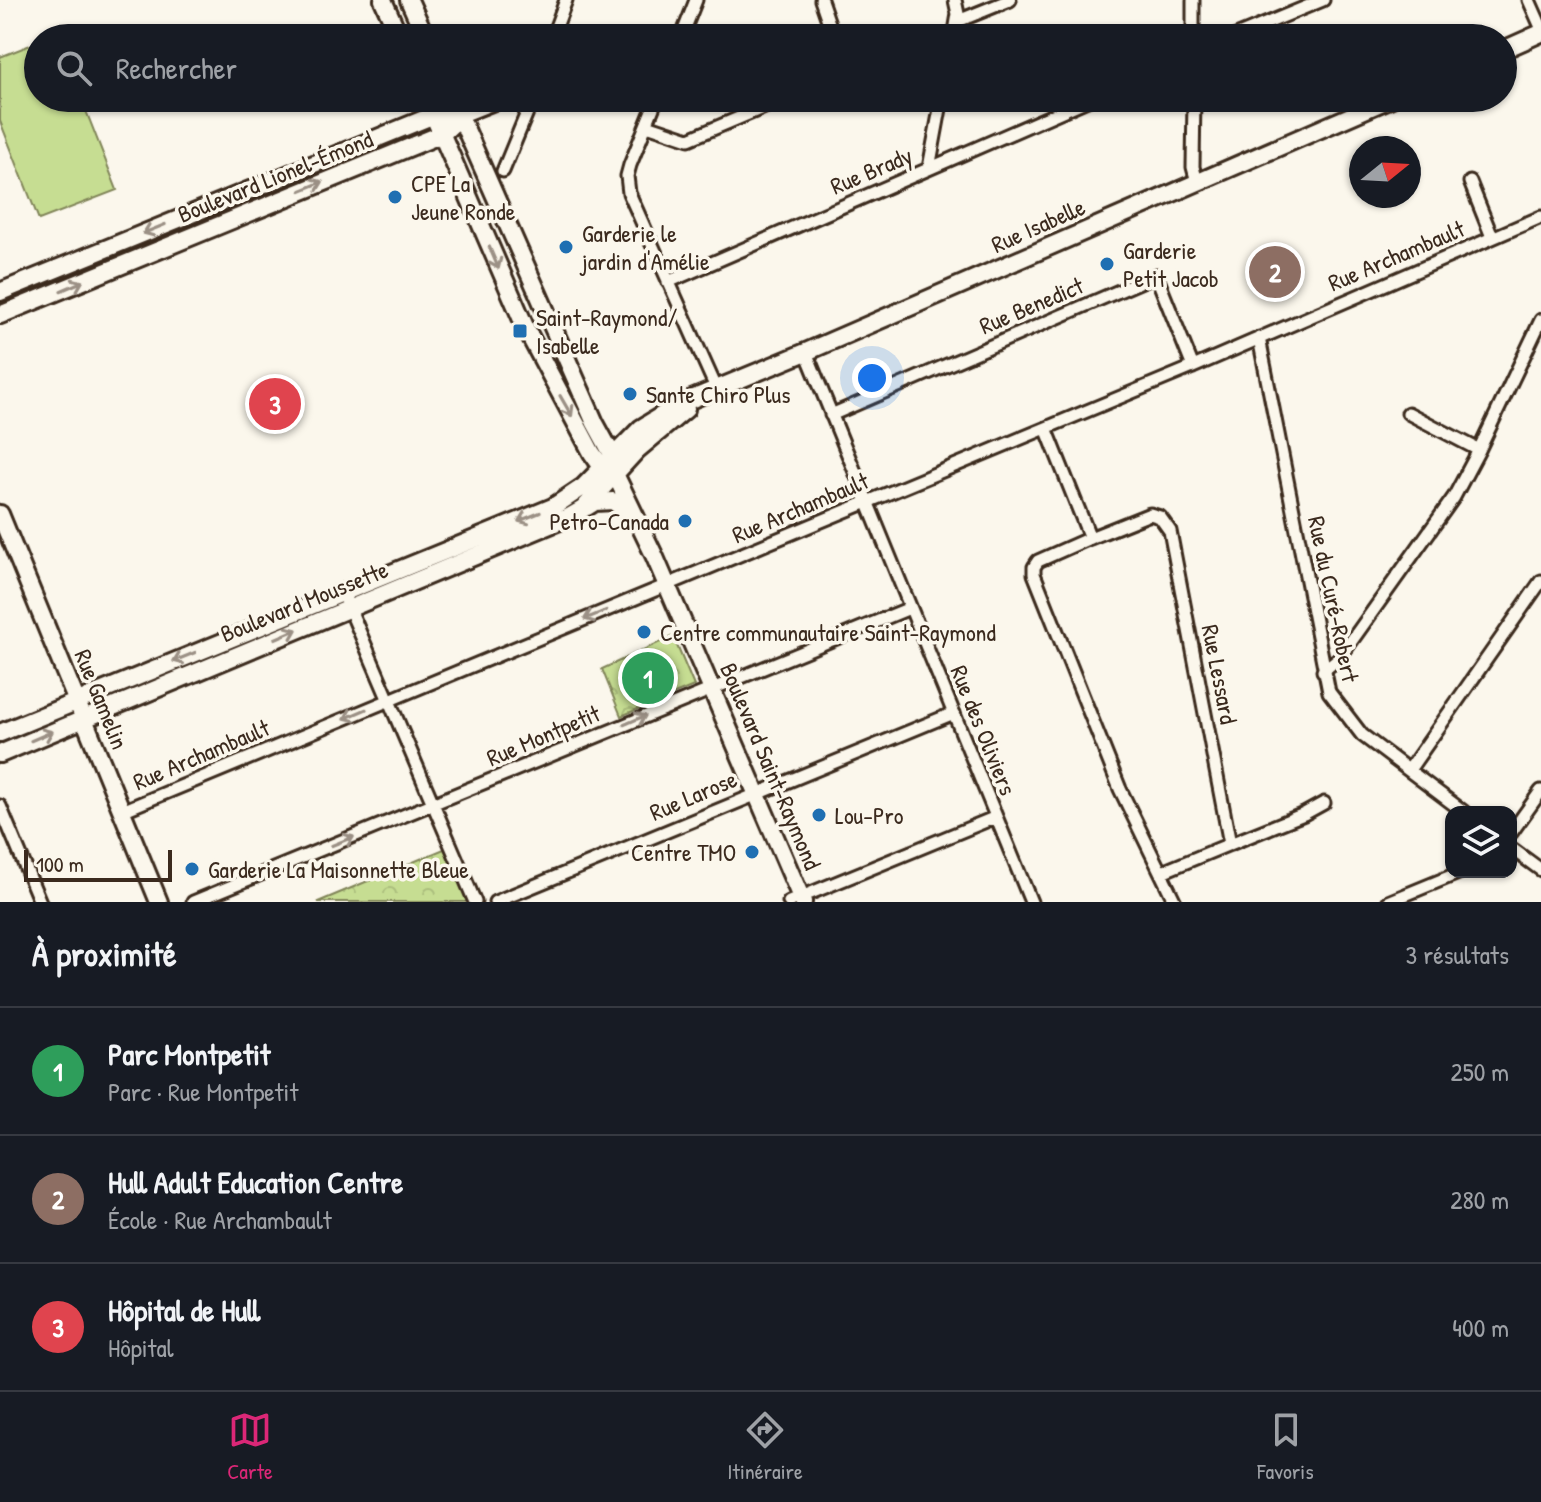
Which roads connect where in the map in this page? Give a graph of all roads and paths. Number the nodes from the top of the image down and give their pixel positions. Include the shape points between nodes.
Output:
1 (383, 0) edge
2 (409, 0) edge
3 (566, 0) edge
4 (696, 0) edge
5 (821, 0) edge
6 (955, 0) edge
7 (1010, 0) edge
8 (1193, 0) edge
9 (1323, 0) edge
10 (1529, 0) edge
11 (958, 21) junction
12 (394, 24) edge
13 (420, 24) edge
14 (557, 24) edge
15 (687, 24) edge
16 (829, 24) edge
17 (957, 24) edge
18 (1193, 24) edge
19 (1265, 24) edge
20 (1541, 27) edge
21 (1541, 33) edge
22 (1517, 44) edge
23 (433, 112) edge
24 (458, 112) edge
25 (473, 112) edge
26 (527, 112) edge
27 (652, 112) edge
28 (753, 112) edge
29 (939, 112) edge
30 (1059, 112) edge
31 (1194, 112) edge
32 (1360, 112) edge
33 (434, 115) junction
34 (460, 117) junction
35 (647, 125) junction
36 (442, 134) junction
37 (929, 168) junction
38 (503, 171) dead end
39 (1197, 182) junction
40 (1470, 182) dead end
41 (1541, 217) edge
42 (1492, 237) junction
43 (668, 282) junction
44 (0, 292) edge
45 (0, 315) edge
46 (1541, 320) edge
47 (1259, 338) junction
48 (806, 352) junction
49 (1193, 367) junction
50 (710, 393) junction
51 (1408, 413) dead end
52 (831, 415) junction
53 (595, 423) junction
54 (641, 428) junction
55 (1046, 428) junction
56 (1479, 450) junction
57 (610, 466) junction
58 (867, 502) junction
59 (583, 509) junction
60 (0, 514) edge
61 (637, 519) junction
62 (1090, 538) junction
63 (1541, 581) edge
64 (667, 585) junction
65 (346, 600) junction
66 (910, 608) junction
67 (1323, 671) junction
68 (712, 688) junction
69 (389, 700) junction
70 (77, 701) junction
71 (954, 713) junction
72 (84, 718) junction
73 (0, 733) edge
74 (0, 754) edge
75 (1409, 770) junction
76 (1541, 791) edge
77 (757, 793) junction
78 (1324, 803) dead end
79 (433, 804) junction
80 (0, 806) edge
81 (1456, 806) edge
82 (122, 811) junction
83 (996, 817) junction
84 (1517, 825) edge
85 (1230, 844) junction
86 (1517, 853) edge
87 (1541, 870) edge
88 (1162, 872) junction
89 (1446, 878) edge
90 (798, 900) edge
91 (40, 902) edge
92 (159, 902) edge
93 (193, 902) edge
94 (475, 902) edge
95 (495, 902) edge
96 (1031, 902) edge
97 (1175, 902) edge
98 (1388, 902) edge

1 - 12 street
2 - 13 street
3 - 14 street
4 - 15 street
5 - 16 street
6 - 11 street
7 - 11 street
8 - 18 street
9 - 19 street
10 - 20 street
11 - 17 street
21 - 22 street
23 - 33 street, Boulevard Saint-Raymond
24 - 34 street, Boulevard Saint-Raymond
25 - 34 street
26 - 38 street
27 - 35 street
28 - 35 street via 689,139
29 - 37 street
30 - 37 street, Rue Brady
31 - 39 street
32 - 39 street, Rue Isabelle
33 - 34 street, Boulevard Lionel-Émond
33 - 36 street, Boulevard Saint-Raymond
33 -> 44 street, Boulevard Lionel-Émond
34 - 36 street, Boulevard Lionel-Émond
34 - 53 street, Boulevard Saint-Raymond
35 - 43 street via 630,165 628,185
45 -> 36 street, Boulevard Lionel-Émond
36 -> 57 street, Boulevard Saint-Raymond via 532,343
37 - 43 street, Rue Brady
39 - 48 street, Rue Isabelle
40 - 42 street, Rue Archambault
41 - 42 street, Rue Archambault
42 - 47 street, Rue Archambault
43 - 50 street
46 - 56 street
47 - 49 street, Rue Archambault
47 - 67 street, Rue du Curé-Robert
48 - 50 street, Rue Isabelle
48 - 52 street, Rue des Oliviers
49 - 52 street, Rue Benedict via 1156,275
49 - 55 street, Rue Archambault
50 - 54 street, Rue Isabelle
50 - 57 street, Rue Isabelle
51 - 56 street
52 - 58 street, Rue des Oliviers
53 - 54 street via 618,432
53 - 57 street, Boulevard Saint-Raymond
54 - 57 street, Rue Isabelle
55 - 58 street, Rue Archambault
55 - 62 street
56 - 67 street via 1408,564 1340,657
57 - 59 street, Boulevard Moussette
57 - 61 street, Boulevard Saint-Raymond
57 -> 65 street, Boulevard Moussette via 553,507
58 - 64 street, Rue Archambault
58 - 66 street, Rue des Oliviers
59 - 61 street via 613,501
59 - 65 street, Boulevard Moussette via 551,526
60 - 70 street, Rue Gamelin
61 - 64 street, Boulevard Saint-Raymond
62 - 85 street, Rue Lessard via 1150,514 1160,517 1170,531
62 - 88 street, Rue Lessard via 1038,561 1034,574 1124,797
63 - 75 street
64 - 68 street, Boulevard Saint-Raymond
64 -> 69 street, Rue Archambault
65 - 69 street
65 -> 70 street, Boulevard Moussette
72 -> 65 street, Boulevard Moussette
66 - 68 street, Rue Montpetit
66 - 71 street, Rue des Oliviers
67 - 75 street, Rue du Curé-Robert via 1329,692 1362,735
68 - 77 street, Boulevard Saint-Raymond
79 -> 68 street, Rue Montpetit
69 - 79 street
69 -> 82 street, Rue Archambault
70 - 72 street, Rue Gamelin
70 - 73 street, Boulevard Moussette
71 - 77 street, Rue Larose
71 - 83 street, Rue des Oliviers
74 -> 72 street, Boulevard Moussette
72 - 82 street, Rue Gamelin
75 - 81 street, Rue du Curé-Robert
76 - 84 street
77 - 90 street, Boulevard Saint-Raymond
77 - 95 street, Rue Larose
78 - 85 street
93 -> 79 street, Rue Montpetit
79 - 94 street
80 - 91 street
82 - 92 street, Rue Gamelin
83 - 90 street
83 - 96 street, Rue des Oliviers
85 - 88 street
86 - 87 street
88 - 97 street, Rue Lessard
89 - 98 street

